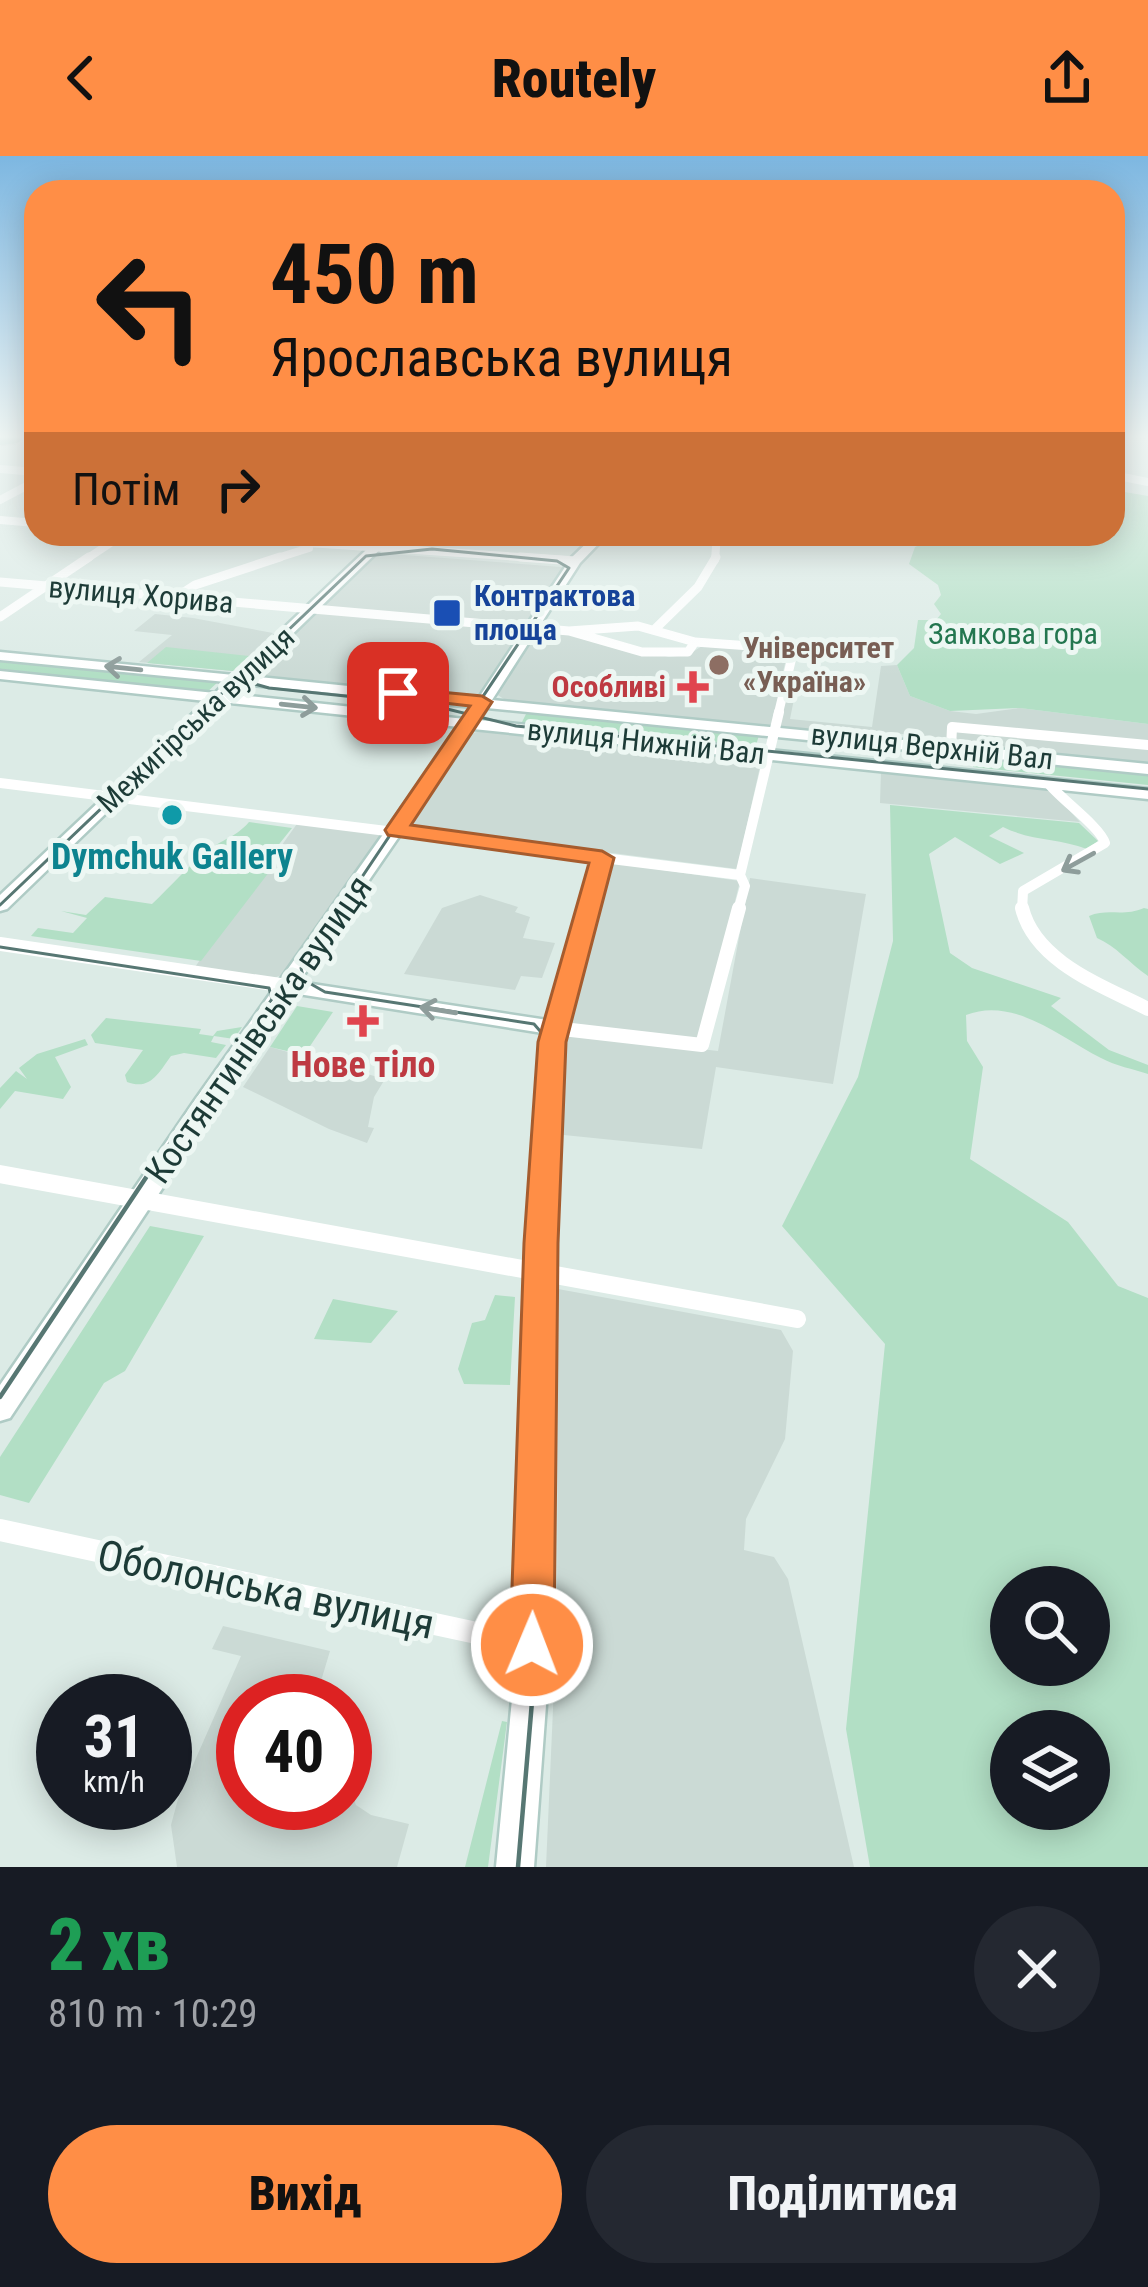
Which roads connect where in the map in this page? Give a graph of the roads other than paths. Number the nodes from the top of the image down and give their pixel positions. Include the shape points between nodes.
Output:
1 (106, 546) edge
2 (311, 546) edge
3 (326, 546) edge
4 (378, 546) edge
5 (588, 546) edge
6 (718, 546) edge
7 (374, 550) junction
8 (575, 561) junction
9 (0, 582) edge
10 (46, 586) junction
11 (176, 598) junction
12 (313, 610) junction
13 (0, 617) edge
14 (530, 628) junction
15 (606, 629) junction
16 (655, 629) junction
17 (569, 631) junction
18 (598, 639) junction
19 (694, 642) junction
20 (794, 650) junction
21 (0, 656) edge
22 (886, 656) dead end
23 (0, 675) edge
24 (240, 680) junction
25 (221, 698) junction
26 (482, 702) junction
27 (469, 724) junction
28 (777, 731) junction
29 (1148, 745) edge
30 (951, 749) junction
31 (770, 755) junction
32 (1148, 769) edge
33 (0, 783) edge
34 (1049, 784) junction
35 (1148, 794) edge
36 (115, 796) junction
37 (396, 830) junction
38 (602, 858) junction
39 (740, 875) junction
40 (0, 905) edge
41 (0, 944) edge
42 (287, 986) junction
43 (1148, 1009) edge
44 (554, 1028) junction
45 (0, 1174) edge
46 (139, 1200) junction
47 (540, 1274) junction
48 (797, 1319) dead end
49 (0, 1408) edge
50 (0, 1530) edge
51 (532, 1645) junction
52 (514, 1867) edge

1 - 10 street
2 - 11 street
3 - 7 street
4 - 7 main road, Межигірська вулиця
5 - 8 main road, Костянтинівська вулиця
6 - 16 street via 707,577
7 - 8 street
7 - 12 main road, Межигірська вулиця
8 - 14 main road, Костянтинівська вулиця
9 - 10 street, вулиця Хорива
10 - 11 street, вулиця Хорива
10 - 13 street
11 - 12 street, вулиця Хорива
12 - 14 street, вулиця Хорива
12 - 24 main road, Межигірська вулиця
14 - 17 street, вулиця Хорива
14 - 26 main road, Костянтинівська вулиця
15 - 16 street, вулиця Хорива
15 - 17 street, вулиця Хорива
15 - 18 street
16 - 19 street, вулиця Хорива
17 - 18 street, вулиця Хорива
18 - 19 street, вулиця Хорива via 668,655 688,652
19 - 20 street
20 - 22 street
20 - 28 street
24 -> 21 main road, вулиця Верхній Вал
23 - 25 main road, вулиця Нижній Вал
24 - 25 main road, Межигірська вулиця
24 - 26 main road, вулиця Верхній Вал
25 -> 27 main road, вулиця Нижній Вал
25 - 36 main road, Межигірська вулиця
26 - 27 main road, Костянтинівська вулиця
26 - 28 main road, вулиця Верхній Вал
27 - 31 main road, вулиця Нижній Вал
27 - 37 main road, Костянтинівська вулиця
28 - 30 main road, вулиця Верхній Вал
28 - 31 street
29 - 30 street via 952,727
30 - 32 main road, вулиця Верхній Вал
31 - 34 main road, вулиця Нижній Вал
31 - 39 street
33 - 36 street
34 - 35 main road, вулиця Нижній Вал
34 -> 43 street via 1105,843 1023,891 1027,920 1056,958
36 - 37 street
36 - 40 main road, Межигірська вулиця
37 - 38 street
37 - 42 main road, Костянтинівська вулиця
38 - 39 street
38 - 44 street
39 - 44 street via 745,886 702,1045
41 - 42 street
44 -> 42 main road
42 - 46 main road, Костянтинівська вулиця
44 - 47 main road
45 - 46 street
46 - 47 street
46 - 49 main road, Костянтинівська вулиця
47 - 48 street
47 - 51 main road
50 - 51 street, Оболонська вулиця
51 - 52 main road

